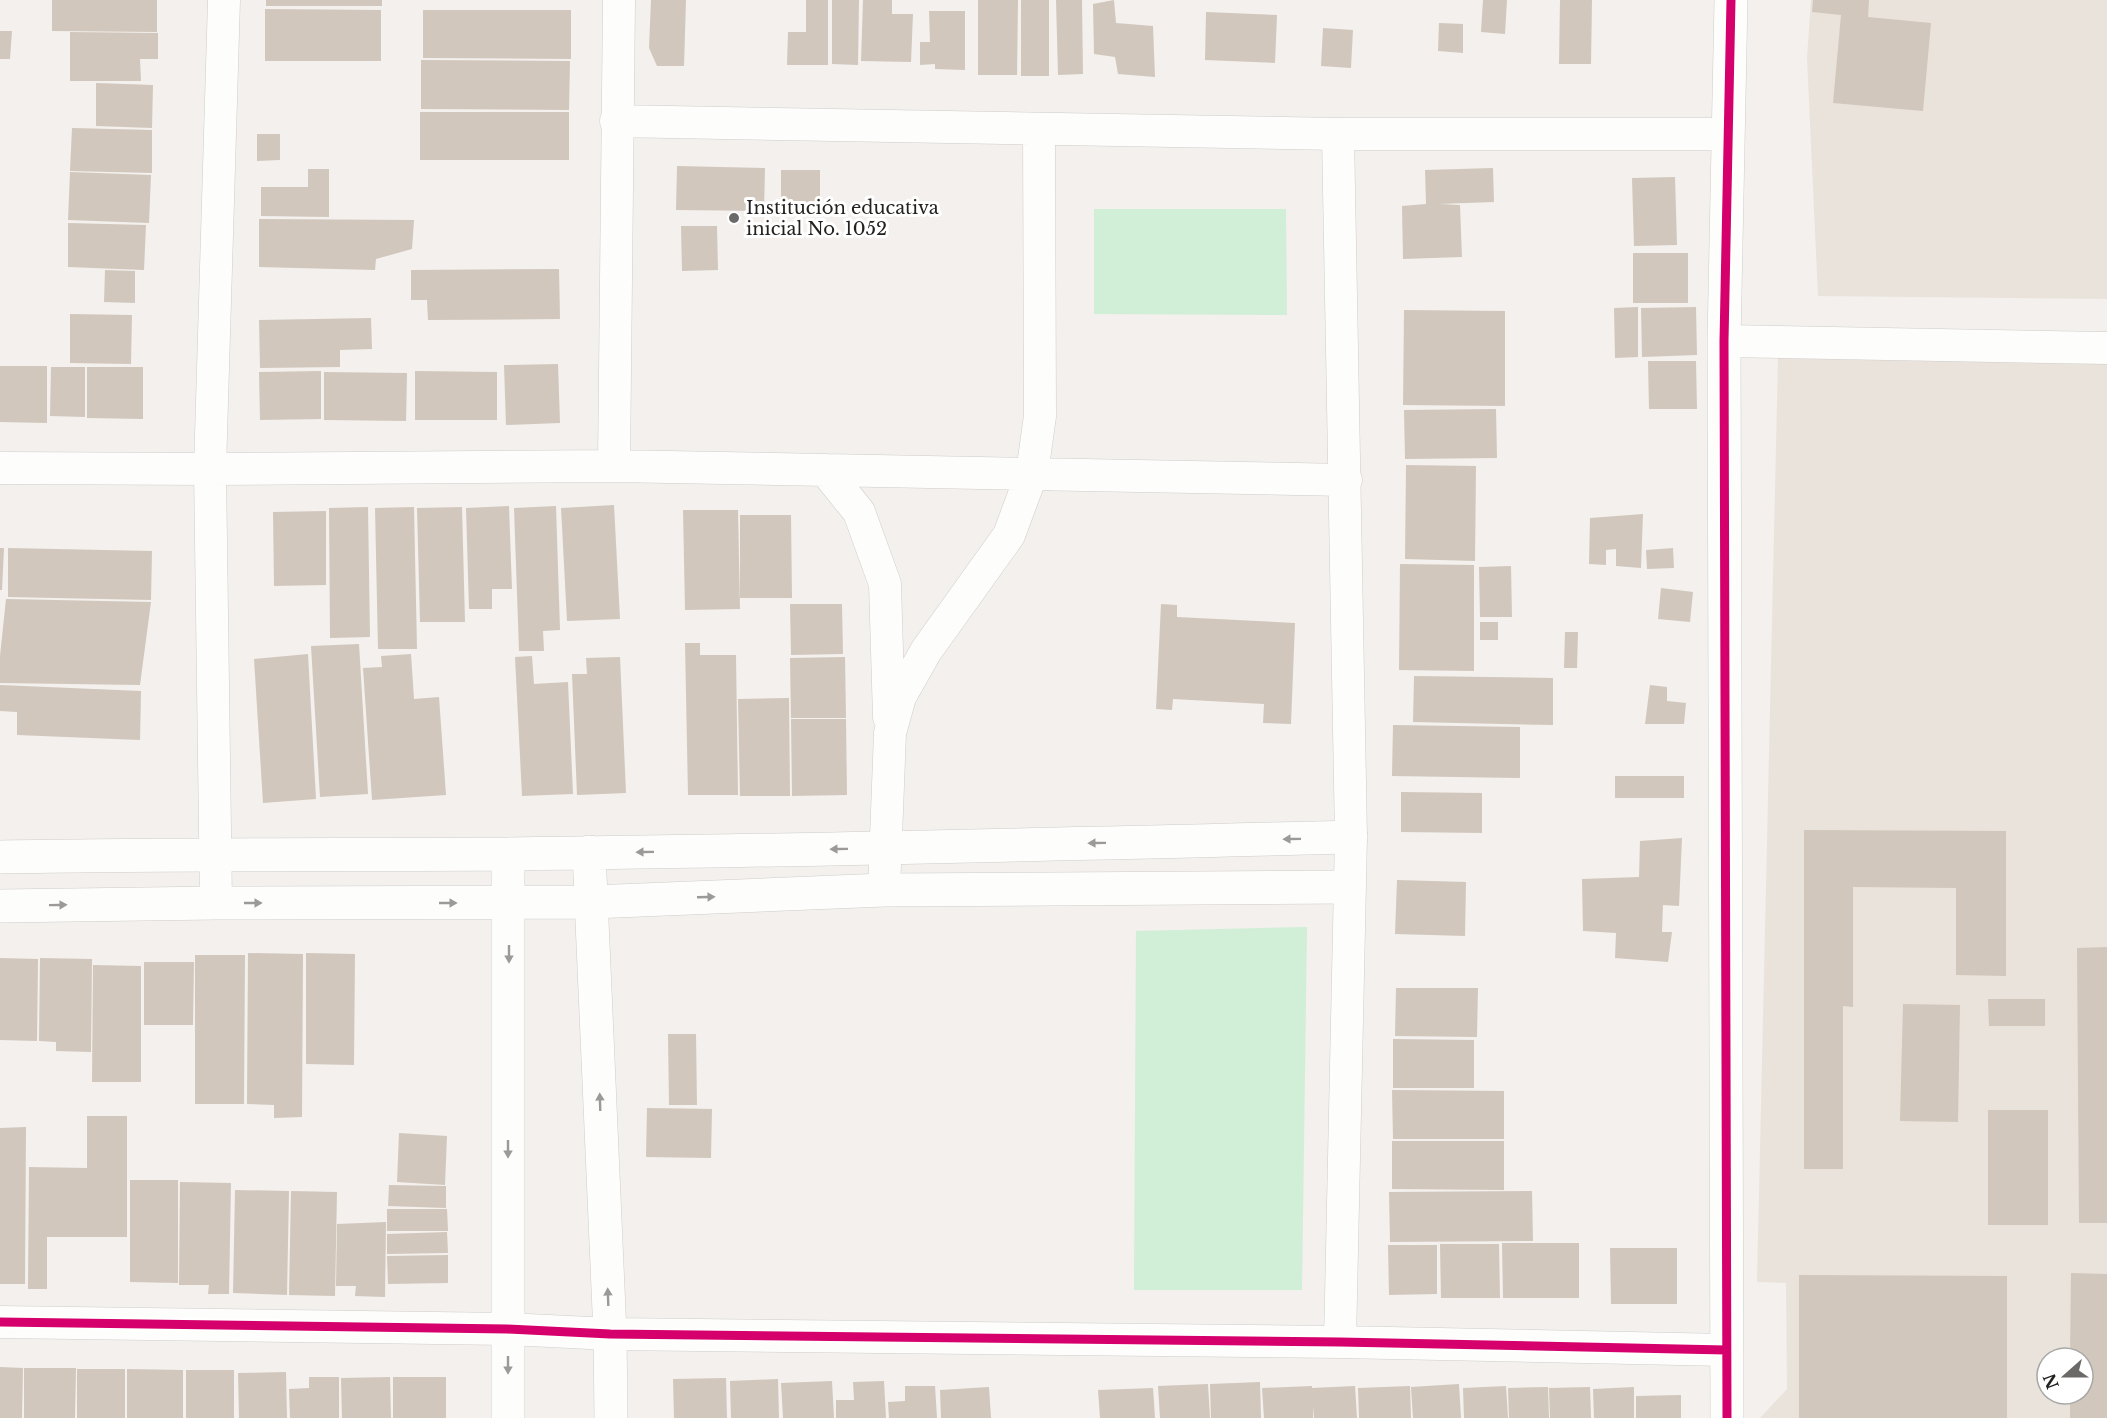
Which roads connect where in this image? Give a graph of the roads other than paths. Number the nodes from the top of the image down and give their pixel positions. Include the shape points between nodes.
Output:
1 (224, 0) edge
2 (619, 0) edge
3 (1731, 0) edge
4 (616, 121) junction
5 (1039, 129) junction
6 (1338, 134) junction
7 (1727, 134) junction
8 (1724, 341) junction
9 (2107, 348) edge
10 (614, 466) junction
11 (0, 468) edge
12 (210, 469) junction
13 (825, 470) junction
14 (1032, 473) junction
15 (1346, 480) junction
16 (890, 733) junction
17 (1351, 837) junction
18 (884, 848) junction
19 (589, 852) junction
20 (215, 853) junction
21 (508, 854) junction
22 (0, 857) edge
23 (1349, 887) junction
24 (884, 890) junction
25 (509, 902) junction
26 (592, 902) junction
27 (216, 903) junction
28 (0, 906) edge
29 (0, 1322) edge
30 (507, 1329) junction
31 (610, 1334) junction
32 (1341, 1342) junction
33 (1726, 1350) junction
34 (508, 1418) edge
35 (611, 1418) edge
36 (1727, 1418) edge

1 - 12 street
2 - 4 street
3 - 7 street
4 - 5 street
4 - 10 street
5 - 6 street
5 - 14 street via 1040,416
6 - 7 street
6 - 15 street
7 - 8 street
8 - 9 street
8 - 33 street
10 - 12 street
10 - 13 street
11 - 12 street
12 - 20 street
13 - 14 street
13 - 16 street via 859,512 885,584
14 - 15 street
14 - 16 street via 1009,535 926,651 900,697
15 - 17 street
16 - 18 street
17 -> 18 street
17 - 23 street
18 -> 19 street
18 - 24 street
19 - 21 street
19 - 26 street
20 - 21 street
20 - 22 street
20 - 27 street
21 - 25 street
23 - 24 street
23 - 32 street
26 -> 24 street
25 - 26 street
27 -> 25 street
25 -> 30 street
31 -> 26 street
28 -> 27 street
29 - 30 street
30 - 31 street
30 -> 34 street
31 - 32 street
31 - 35 street
32 - 33 street
33 - 36 street

